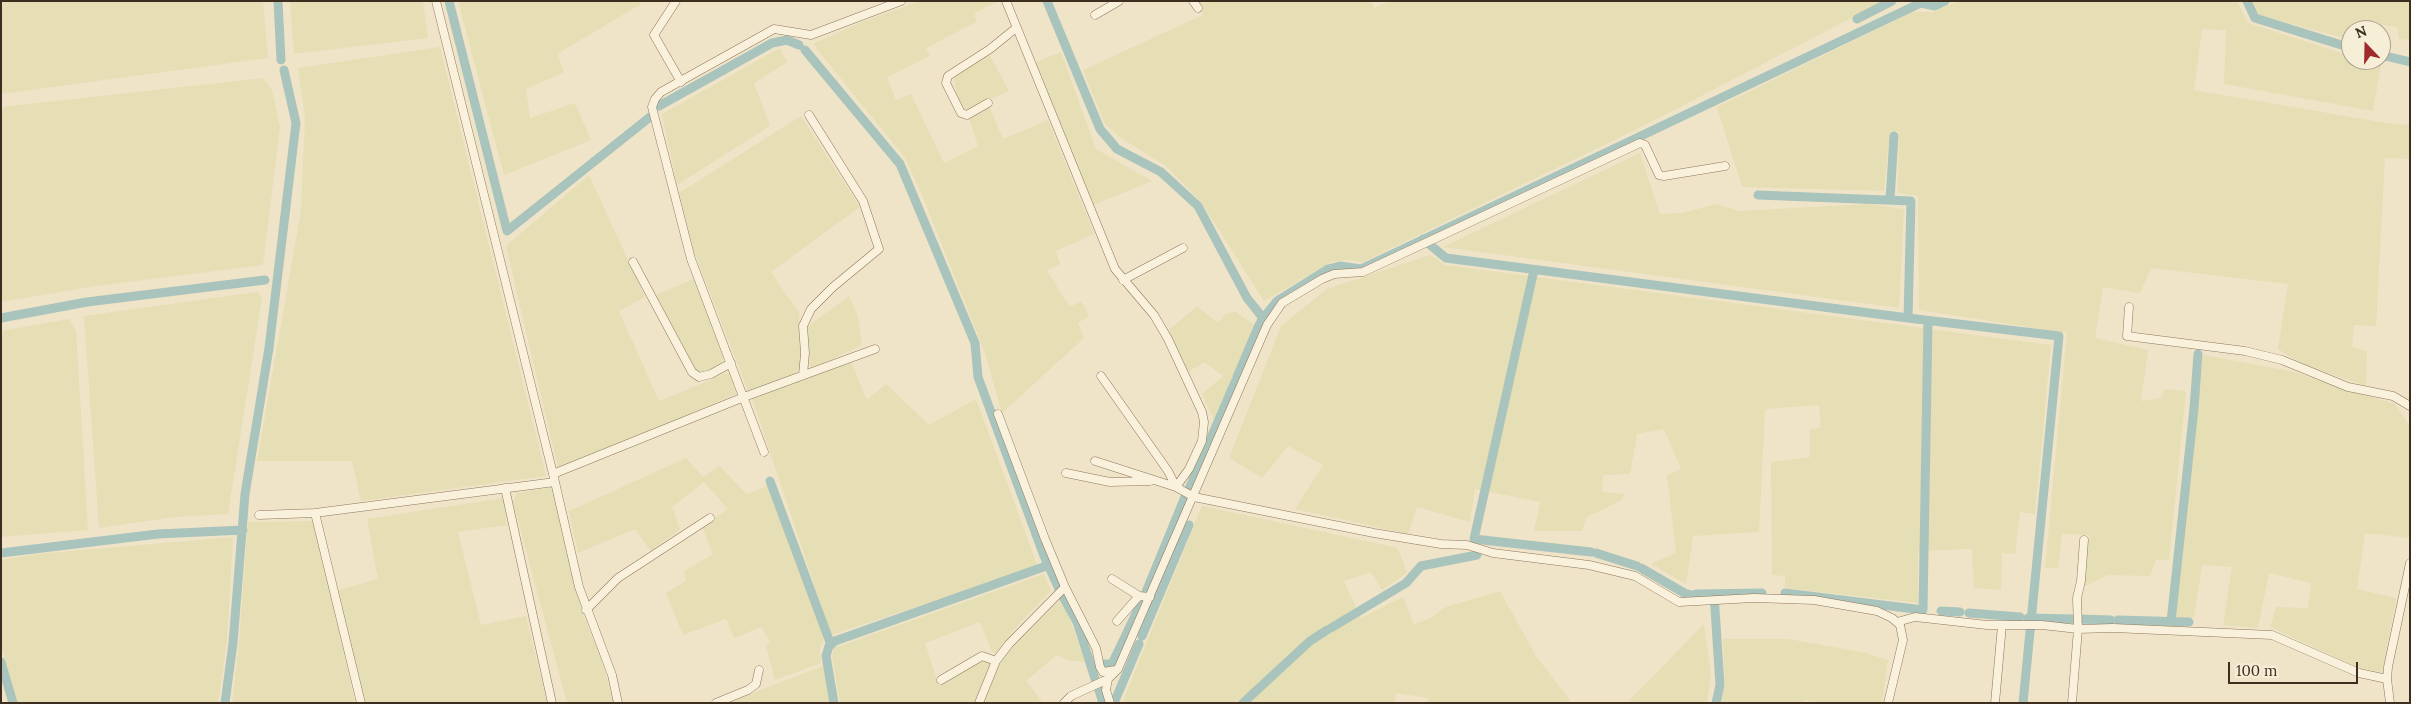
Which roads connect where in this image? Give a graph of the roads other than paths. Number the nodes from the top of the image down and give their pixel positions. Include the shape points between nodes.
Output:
1 (436, 1) edge
2 (676, 1) edge
3 (902, 1) edge
4 (1006, 1) edge
5 (1119, 1) edge
6 (1095, 14) dead end
7 (1016, 28) junction
8 (681, 82) junction
9 (988, 103) dead end
10 (809, 115) dead end
11 (1725, 166) dead end
12 (1183, 248) dead end
13 (632, 262) dead end
14 (1123, 280) junction
15 (2129, 307) dead end
16 (875, 349) dead end
17 (731, 363) junction
18 (803, 375) junction
19 (1101, 376) dead end
20 (744, 397) junction
21 (2410, 406) edge
22 (998, 414) dead end
23 (764, 452) dead end
24 (1095, 461) dead end
25 (1066, 473) dead end
26 (554, 478) junction
27 (1157, 481) junction
28 (1176, 487) junction
29 (505, 488) junction
30 (1194, 497) junction
31 (315, 513) junction
32 (258, 515) dead end
33 (710, 518) dead end
34 (2084, 540) dead end
35 (2410, 563) edge
36 (1112, 579) dead end
37 (2408, 581) edge
38 (1065, 587) junction
39 (1139, 596) junction
40 (1150, 597) junction
41 (586, 610) junction
42 (1117, 621) dead end
43 (1897, 622) junction
44 (2002, 625) junction
45 (2078, 629) junction
46 (996, 661) junction
47 (1118, 669) junction
48 (760, 670) dead end
49 (1108, 679) junction
50 (2387, 679) junction
51 (941, 680) dead end
52 (361, 703) edge
53 (552, 703) edge
54 (618, 703) edge
55 (716, 703) edge
56 (979, 703) edge
57 (1064, 703) edge
58 (1110, 703) edge
59 (1888, 703) edge
60 (1995, 703) edge
61 (2072, 703) edge
62 (2390, 703) edge

1 - 26 street
2 - 8 street via 654,35
3 - 8 street via 810,35 774,29
4 - 7 street
5 - 6 street
7 - 9 street via 948,76 946,83 961,113 967,114
7 - 14 street via 1105,247
8 - 17 street via 661,92 652,107 691,258
10 - 18 street via 863,201 879,249 811,309 803,326
11 - 30 street via 1659,175 1645,145 1640,143 1363,272 1334,274 1322,279 1282,303 1268,325
12 - 14 street
13 - 17 street via 692,372 699,377 712,374
14 - 28 street via 1154,315 1202,412 1202,441
15 - 21 street via 2127,336 2245,351 2348,387 2393,396
16 - 18 street
17 - 20 street
18 - 20 street
19 - 28 street
20 - 23 street
20 - 26 street
22 - 38 street
24 - 27 street
25 - 27 street via 1110,482
26 - 29 street
26 - 41 street
27 - 28 street
28 - 30 street
29 - 31 street
29 - 53 street
30 - 40 street
30 - 43 street via 1374,533 1589,565 1634,576 1679,602 1754,598 1814,600 1877,611
31 - 32 street
31 - 52 street
33 - 41 street via 618,578
34 - 45 street via 2077,598
35 - 37 street
36 - 39 street
37 - 50 street
38 - 46 street
38 - 47 street via 1096,648 1100,667 1104,672
39 - 40 street
39 - 42 street
40 - 47 street
41 - 54 street via 612,675
43 - 44 street via 1915,617
43 - 59 street via 1903,640
44 - 45 street
44 - 60 street
45 - 50 street via 2272,635 2359,673
45 - 61 street
46 - 51 street via 982,656
46 - 56 street
47 - 49 street
48 - 55 street via 756,684
49 - 57 street via 1071,696
49 - 58 street via 1106,690
50 - 62 street

